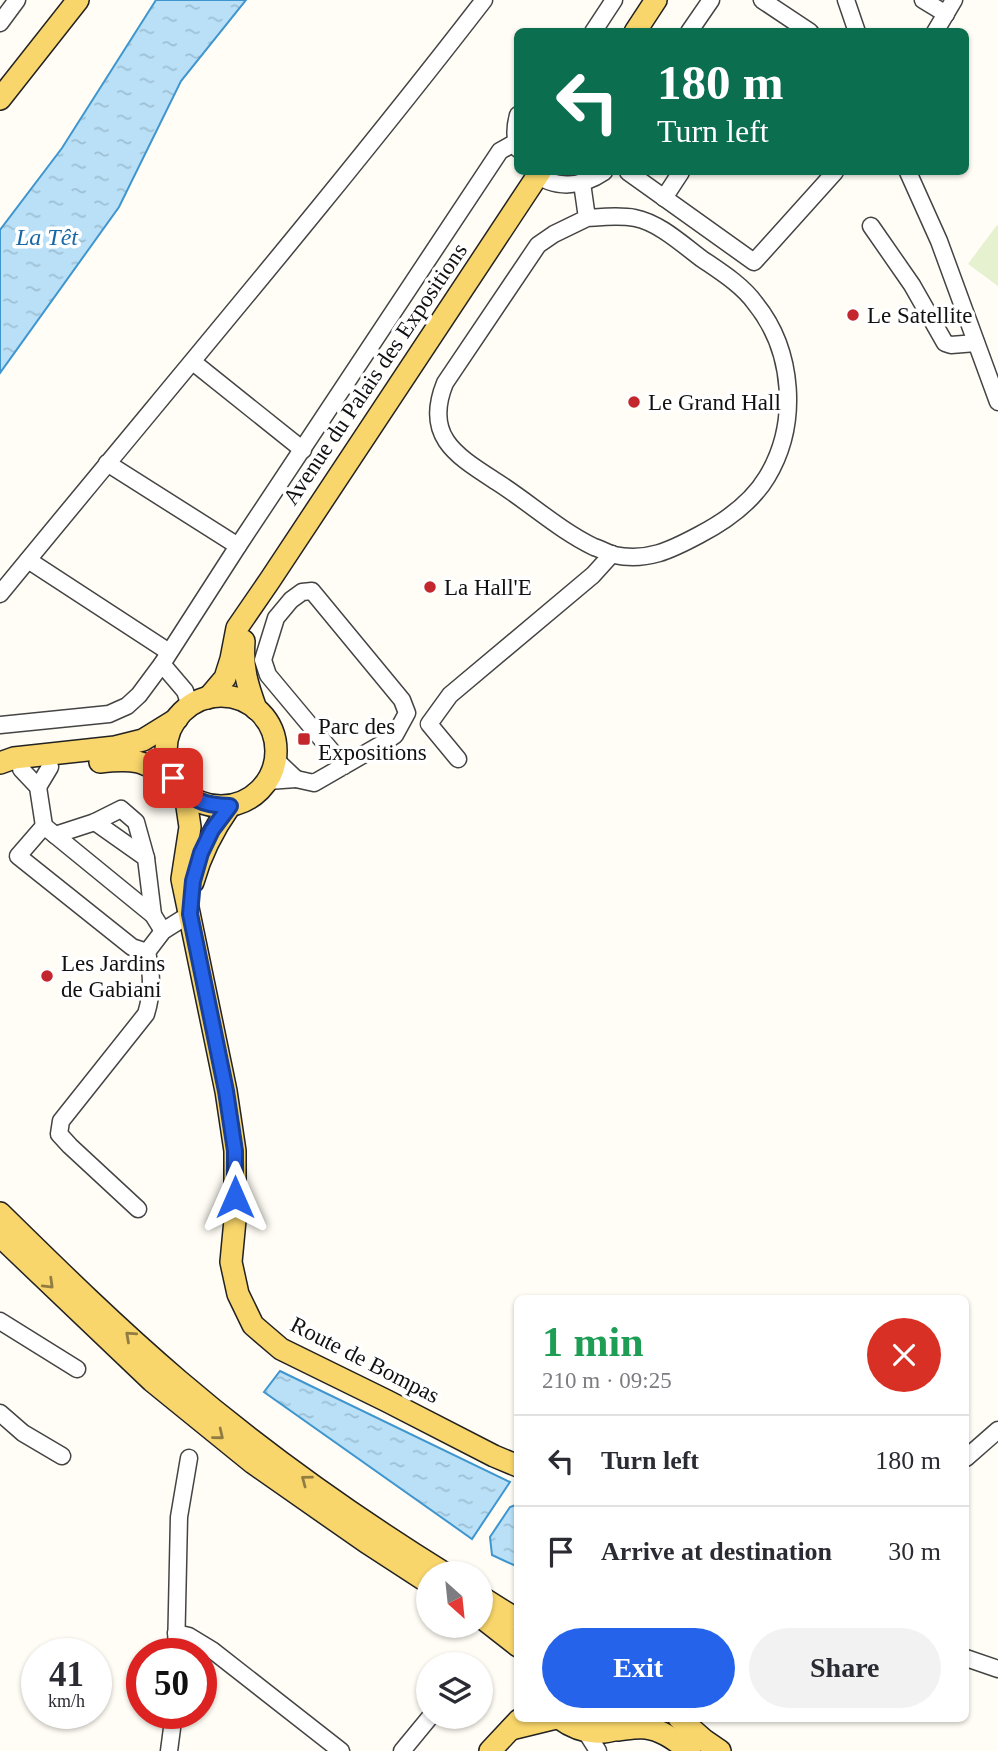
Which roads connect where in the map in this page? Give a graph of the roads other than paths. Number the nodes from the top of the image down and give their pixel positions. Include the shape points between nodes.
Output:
1 (17, 0) edge
2 (78, 0) edge
3 (484, 0) edge
4 (614, 0) edge
5 (656, 0) edge
6 (711, 0) edge
7 (762, 0) edge
8 (846, 0) edge
9 (923, 0) edge
10 (950, 7) edge
11 (0, 23) edge
12 (596, 28) edge
13 (638, 28) edge
14 (692, 28) edge
15 (804, 28) edge
16 (856, 28) edge
17 (937, 28) edge
18 (32, 61) junction
19 (0, 99) edge
20 (0, 110) edge
21 (514, 146) edge
22 (536, 175) edge
23 (540, 175) edge
24 (600, 175) edge
25 (632, 175) edge
26 (679, 175) edge
27 (832, 175) edge
28 (909, 175) edge
29 (582, 183) junction
30 (664, 198) junction
31 (587, 218) junction
32 (871, 226) dead end
33 (976, 343) junction
34 (193, 362) junction
35 (998, 402) edge
36 (303, 450) junction
37 (107, 463) junction
38 (238, 546) junction
39 (612, 554) junction
40 (28, 560) junction
41 (0, 594) edge
42 (253, 606) junction
43 (166, 658) junction
44 (192, 708) junction
45 (256, 709) junction
46 (0, 725) edge
47 (458, 759) dead end
48 (276, 760) junction
49 (0, 763) edge
50 (344, 766) junction
51 (50, 767) junction
52 (10, 770) edge
53 (296, 779) junction
54 (268, 781) junction
55 (179, 785) junction
56 (38, 788) junction
57 (230, 806) junction
58 (95, 822) junction
59 (49, 830) junction
60 (146, 858) junction
61 (190, 914) junction
62 (153, 915) junction
63 (163, 931) junction
64 (147, 952) junction
65 (138, 1209) dead end
66 (0, 1213) edge
67 (0, 1236) edge
68 (0, 1321) edge
69 (77, 1369) dead end
70 (0, 1413) edge
71 (998, 1430) edge
72 (969, 1455) edge
73 (494, 1456) junction
74 (62, 1457) dead end
75 (189, 1458) dead end
76 (514, 1464) edge
77 (514, 1468) edge
78 (425, 1561) edge
79 (416, 1575) edge
80 (494, 1605) edge
81 (514, 1618) edge
82 (494, 1627) edge
83 (176, 1633) junction
84 (176, 1638) edge
85 (514, 1643) edge
86 (969, 1659) edge
87 (991, 1667) edge
88 (563, 1722) edge
89 (629, 1722) edge
90 (684, 1722) edge
91 (516, 1724) edge
92 (172, 1729) edge
93 (420, 1729) edge
94 (586, 1732) junction
95 (610, 1737) edge
96 (169, 1751) edge
97 (341, 1751) edge
98 (402, 1751) edge
99 (490, 1751) edge
100 (598, 1751) edge
101 (690, 1751) edge
102 (720, 1751) edge

1 - 11 street
2 - 18 main road
3 - 34 street
4 - 12 street
5 - 13 main road
6 - 14 street
7 - 15 street
8 - 16 street
9 - 10 street
10 - 17 street
18 - 19 main road
18 - 20 main road
21 - 36 street via 500,151
22 - 42 main road, Avenue du Palais des Expositions
23 - 29 street via 566,185
24 - 29 street
25 - 30 street
26 - 30 street
27 - 30 street via 754,262
28 - 33 street
29 - 31 street
31 - 39 street via 538,245 445,383 437,413 448,444 468,463 577,539
31 - 39 street via 638,219 661,229 729,278 754,301 771,326 783,358 787,388 788,418 780,447 766,477 729,517 674,549 648,557
32 - 33 street via 912,285 944,343
33 - 35 street
34 - 36 street
34 - 37 street
36 - 38 street
37 - 38 street
37 - 40 street
38 - 43 street
39 - 47 street via 450,695 429,724
40 - 41 street
40 - 43 street
42 - 44 main road, Avenue du Palais des Expositions via 237,628 225,678
42 - 45 main road, Avenue du Palais des Expositions via 242,662
43 - 44 street
43 - 46 street via 139,695 109,714
44 - 45 main road via 225,696
44 - 49 main road via 143,740
44 - 55 main road via 169,733 166,748
45 - 48 main road via 273,732
48 - 53 street
48 - 54 main road
50 - 50 street via 395,735 407,713 402,700 312,591 302,592 276,618 263,660 268,675
50 - 53 street via 314,783
51 - 52 main road
51 - 55 main road via 126,759 143,762
51 - 56 street
52 - 56 street
53 - 54 street
54 - 57 main road via 258,793
55 - 57 main road via 198,801
55 - 61 main road, Route de Bompas via 190,827 182,879
56 - 59 street
57 - 61 main road, Route de Bompas via 201,853
58 - 59 street
58 - 60 street
58 - 60 street via 121,809 136,822
59 - 62 street
59 - 64 street via 18,856 132,947
60 - 62 street
61 - 63 street
61 - 73 main road, Route de Bompas via 235,1151 231,1262 238,1294 253,1325 281,1349
62 - 63 street
63 - 64 street
64 - 65 street via 152,994 146,1014 61,1121 59,1134
78 -> 66 main road via 313,1486 178,1380
67 -> 79 main road via 152,1381 253,1463
68 - 69 street
70 - 74 street
71 - 72 street
73 - 76 main road, Route de Bompas
73 - 77 main road, Route de Bompas
75 - 83 street via 179,1517
80 - 81 main road
82 - 85 main road
83 - 84 street
83 - 97 street via 212,1650
86 - 87 street
88 - 94 main road
89 - 95 main road
90 - 102 main road
91 - 99 main road
92 - 96 street
93 - 98 street
94 - 95 main road
94 - 100 street
95 - 101 main road via 646,1728 669,1736

